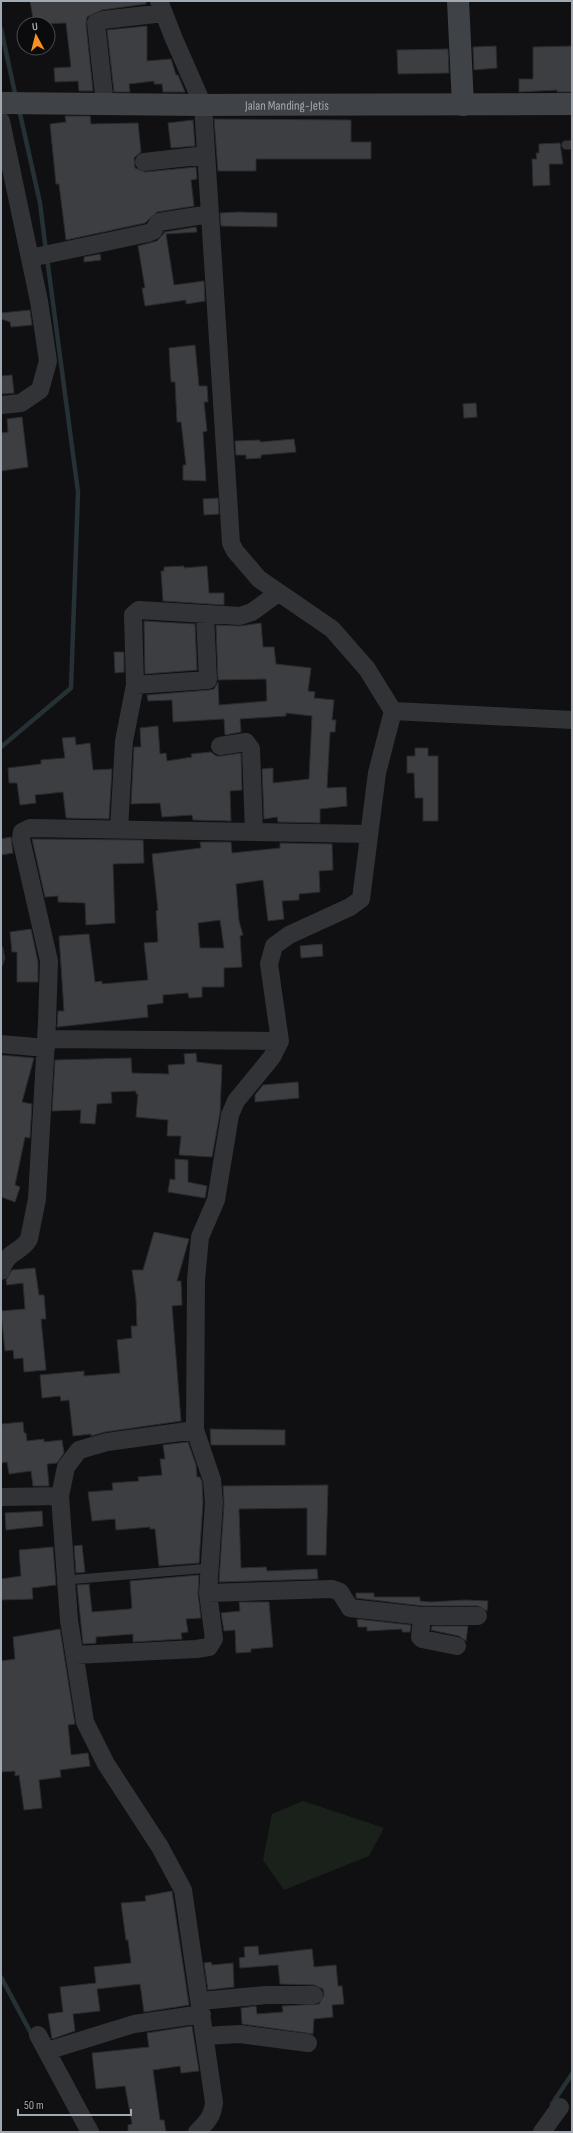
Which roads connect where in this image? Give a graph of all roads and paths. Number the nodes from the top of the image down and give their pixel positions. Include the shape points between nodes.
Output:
1 (458, 1) edge
2 (162, 7) edge
3 (105, 104) junction
4 (572, 104) edge
5 (203, 105) junction
6 (463, 105) junction
7 (2, 109) edge
8 (206, 155) junction
9 (144, 162) dead end
10 (210, 214) junction
11 (33, 258) junction
12 (1, 406) edge
13 (271, 599) junction
14 (205, 614) junction
15 (135, 685) junction
16 (393, 711) junction
17 (572, 720) edge
18 (220, 746) dead end
19 (119, 830) junction
20 (254, 832) junction
21 (369, 834) junction
22 (280, 1040) junction
23 (1, 1044) edge
24 (46, 1044) junction
25 (1, 1271) edge
26 (195, 1430) junction
27 (60, 1496) junction
28 (1, 1497) edge
29 (210, 1568) junction
30 (66, 1580) junction
31 (208, 1593) junction
32 (422, 1616) junction
33 (478, 1616) dead end
34 (458, 1646) dead end
35 (75, 1655) junction
36 (314, 1995) dead end
37 (201, 2008) junction
38 (38, 2035) dead end
39 (205, 2036) junction
40 (308, 2043) dead end
41 (47, 2051) junction
42 (560, 2107) dead end
43 (90, 2132) edge
44 (197, 2132) edge
45 (542, 2132) edge

1 - 6 main road
2 - 3 street via 96,23
2 - 5 street
3 - 5 main road, Jalan Manding-Jetis
3 - 7 main road, Jalan Manding-Jetis via 48,104
4 - 6 main road, Jalan Manding-Jetis
5 - 6 main road, Jalan Manding-Jetis
5 - 8 street
7 - 11 street
8 - 9 street
8 - 10 street
10 - 11 street via 159,222 148,234
10 - 13 street via 230,537 235,551 259,579
11 - 12 street via 48,361 40,390 21,403
13 - 14 street via 240,616
13 - 16 street via 332,629 367,669
14 - 15 street via 208,680
14 - 15 street via 145,610 135,612
15 - 19 street via 124,741
16 - 17 street
16 - 21 street via 378,773
18 - 20 street via 246,742 251,749
19 - 20 street
19 - 24 street via 30,828 22,832 21,839 48,961
20 - 21 street
21 - 22 street via 361,899 289,935 274,946 269,964
22 - 24 street
22 - 26 street via 272,1057 236,1101 230,1115 216,1200 200,1237 196,1280
23 - 24 street
24 - 25 street via 36,1200 29,1238 26,1244 9,1255
26 - 27 street via 107,1442 79,1450 66,1467
26 - 29 street via 212,1480 214,1502
27 - 28 street
27 - 30 street
29 - 30 lane
29 - 31 street
30 - 35 street
31 - 32 street via 332,1589 340,1592 350,1608
31 - 35 street via 214,1639 209,1647
32 - 33 street
32 - 34 street via 422,1639
35 - 37 street via 85,1722 106,1764 160,1847 183,1890
36 - 37 street via 266,1995
37 - 39 street
37 - 41 street via 134,2024
38 - 41 street
39 - 40 street via 240,2034
39 - 44 street via 214,2111 210,2120
41 - 43 street
42 - 45 street

